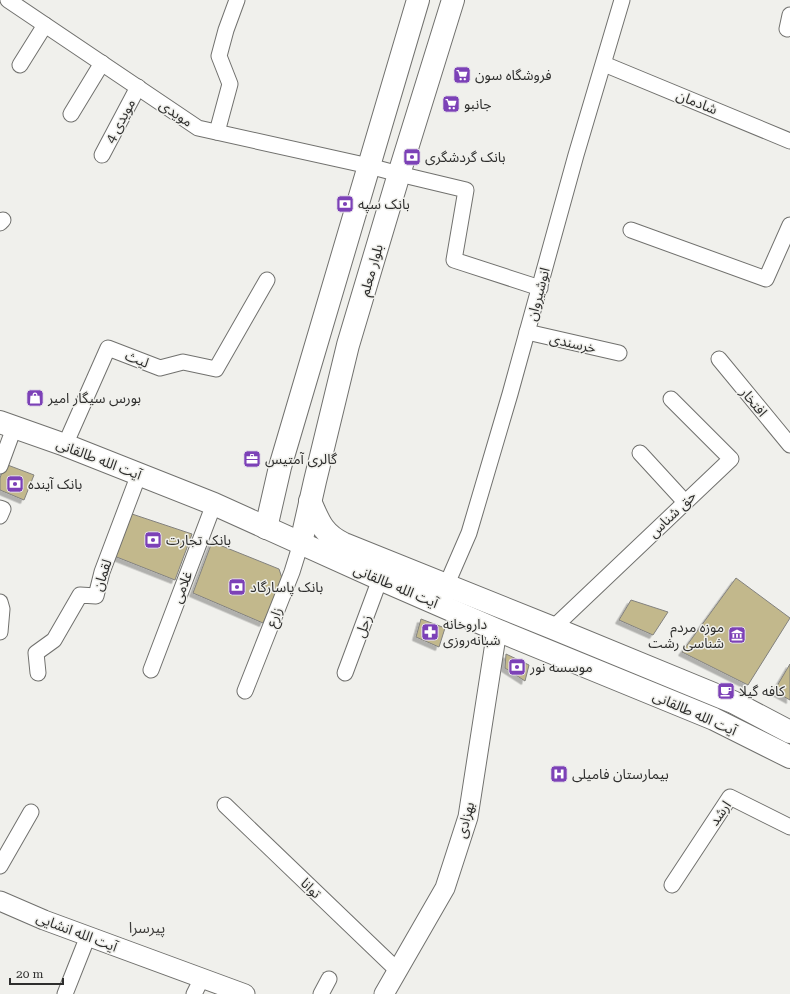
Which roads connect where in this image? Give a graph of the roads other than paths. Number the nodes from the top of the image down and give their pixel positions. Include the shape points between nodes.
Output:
1 (8, 0) edge
2 (237, 0) edge
3 (418, 0) edge
4 (453, 0) edge
5 (622, 0) edge
6 (45, 25) junction
7 (102, 63) junction
8 (604, 64) junction
9 (20, 65) dead end
10 (138, 87) junction
11 (71, 114) dead end
12 (217, 132) junction
13 (790, 141) edge
14 (102, 155) dead end
15 (369, 166) junction
16 (399, 174) junction
17 (790, 225) edge
18 (631, 230) dead end
19 (267, 280) dead end
20 (540, 288) junction
21 (527, 332) junction
22 (618, 353) dead end
23 (718, 359) dead end
24 (671, 399) dead end
25 (7, 425) edge
26 (65, 445) junction
27 (790, 445) edge
28 (640, 453) dead end
29 (0, 466) edge
30 (138, 474) junction
31 (310, 501) junction
32 (685, 502) junction
33 (214, 504) junction
34 (0, 508) edge
35 (0, 516) edge
36 (266, 528) junction
37 (301, 544) junction
38 (380, 580) junction
39 (446, 586) junction
40 (0, 602) edge
41 (553, 628) junction
42 (497, 630) junction
43 (0, 632) edge
44 (151, 670) dead end
45 (38, 673) dead end
46 (346, 673) dead end
47 (245, 691) dead end
48 (790, 732) edge
49 (790, 757) edge
50 (225, 805) dead end
51 (31, 812) dead end
52 (790, 827) edge
53 (0, 866) edge
54 (672, 884) dead end
55 (0, 901) edge
56 (88, 936) junction
57 (397, 970) junction
58 (329, 979) dead end
59 (198, 986) edge
60 (65, 994) edge
61 (245, 994) edge
62 (321, 994) edge
63 (384, 994) edge

1 - 6 street, مویدی
2 - 12 street via 219,56 230,84
3 - 15 main road
4 - 16 main road, بلوار معلم
5 - 8 street, انوشیروان
6 - 7 street, مویدی
6 - 9 street
7 - 10 street, مویدی
7 - 11 street
8 - 13 street, شادمان
8 - 20 street, انوشیروان
10 - 12 street, مویدی via 198,128
10 - 14 street, مویدی 4
12 - 15 street, مویدی
15 - 16 street, مویدی
15 - 36 main road via 280,467
16 - 20 street, مویدی via 466,190 454,260
16 - 31 main road, بلوار معلم via 348,345
17 - 18 street via 766,279
19 - 26 street, لیث via 216,369 183,362 160,368 108,348
20 - 21 street, انوشیروان
21 - 22 street, خرسندی
21 - 39 street, انوشیروان via 469,533
23 - 27 street, افتخار
24 - 32 street, حق شناس via 731,458
25 - 26 main road, آیت الله طالقانی
25 - 29 street
26 - 30 main road, آیت الله طالقانی
28 - 32 street
30 - 33 main road, آیت الله طالقانی
30 - 45 street, لقمان via 102,572 96,596 80,595 54,640 36,652
31 - 37 main road, بلوار معلم
31 - 39 main road, آیت الله طالقانی via 321,526 333,539
32 - 41 street, حق شناس
33 - 36 main road, آیت الله طالقانی
33 - 44 street, غلامی
34 - 35 street via 3,509
36 - 37 main road, آیت الله طالقانی
37 - 38 main road, آیت الله طالقانی
37 - 47 street, زارع
38 - 42 main road, آیت الله طالقانی
38 - 46 street, زحل
39 - 41 main road, آیت الله طالقانی
40 - 43 street
41 - 48 main road, آیت الله طالقانی via 733,702
42 - 49 main road, آیت الله طالقانی via 714,719
42 - 57 street, بهزادی via 468,817 445,888
50 - 57 street, توانا
51 - 53 street
52 - 54 street, ارشد via 730,797
55 - 56 street, آیت الله انشایی
56 - 59 street, آیت الله انشایی
56 - 60 street
57 - 63 street, بهزادی
58 - 62 street
59 - 61 street, آیت الله انشایی

